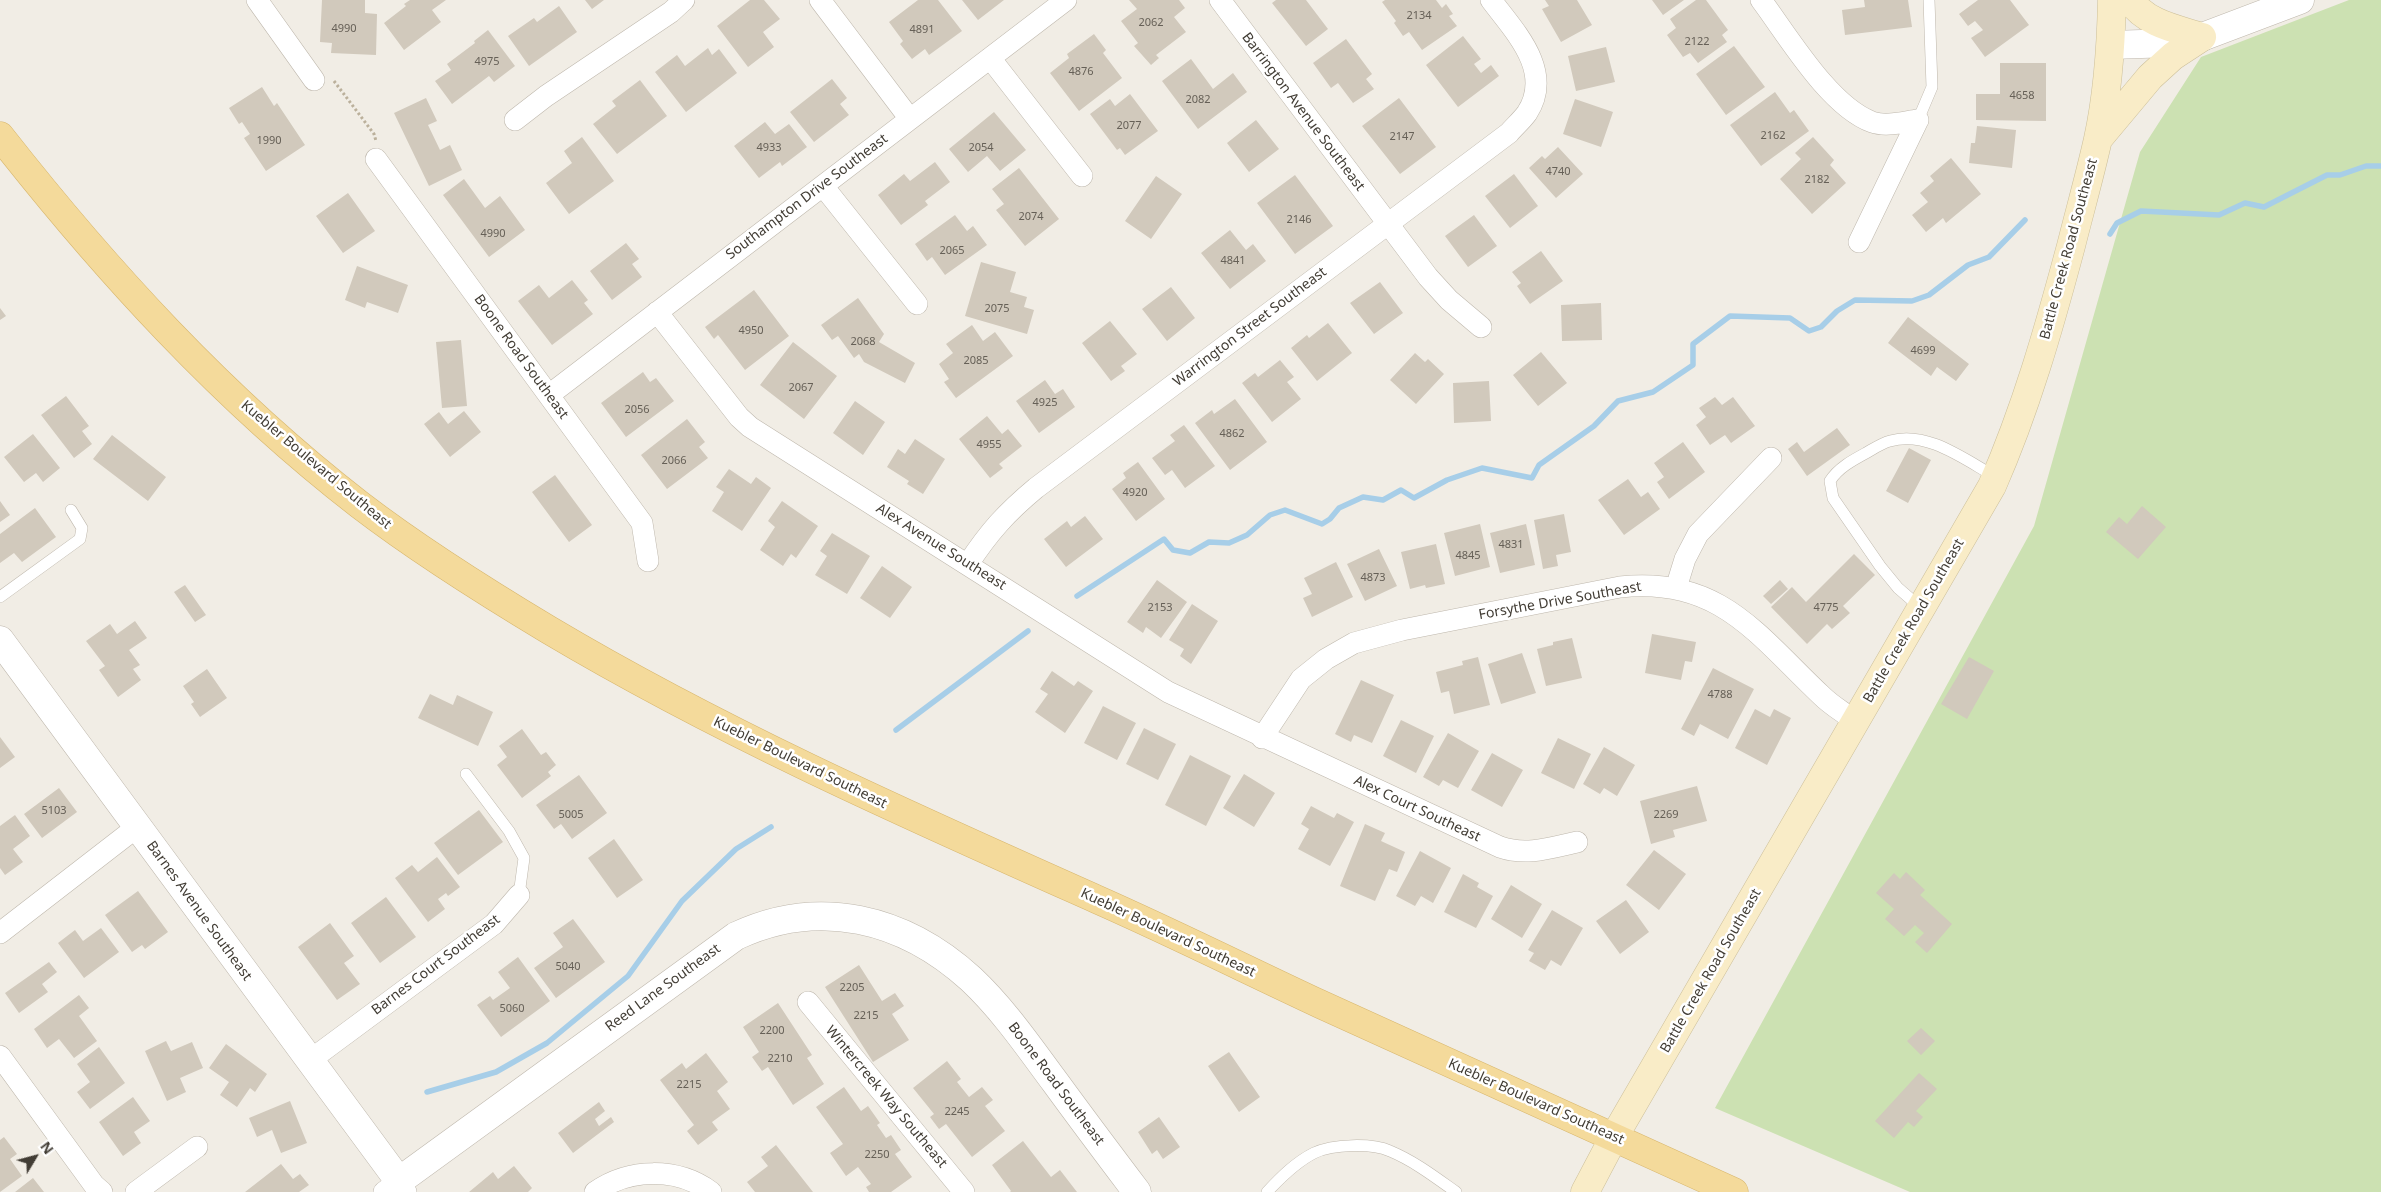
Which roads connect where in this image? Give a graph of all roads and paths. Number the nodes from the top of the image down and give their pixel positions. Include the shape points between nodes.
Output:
1 (257, 0) edge
2 (684, 0) edge
3 (820, 0) edge
4 (1066, 0) edge
5 (1220, 0) edge
6 (1491, 0) edge
7 (1761, 0) edge
8 (1929, 0) edge
9 (2112, 0) edge
10 (2130, 0) edge
11 (2300, 0) edge
12 (2202, 37) junction
13 (2111, 45) junction
14 (990, 58) junction
15 (314, 80) joint
16 (910, 119) junction
17 (515, 120) dead end
18 (1918, 120) junction
19 (0, 136) edge
20 (2098, 139) junction
21 (376, 159) joint
22 (1082, 176) dead end
23 (823, 186) junction
24 (1387, 225) junction
25 (1859, 242) dead end
26 (917, 304) dead end
27 (657, 312) junction
28 (1481, 327) dead end
29 (549, 395) junction
30 (1771, 458) dead end
31 (1996, 477) junction
32 (72, 510) dead end
33 (648, 562) dead end
34 (968, 564) junction
35 (1676, 588) junction
36 (0, 597) edge
37 (1921, 608) junction
38 (0, 640) edge
39 (1856, 722) junction
40 (1262, 738) junction
41 (466, 774) dead end
42 (137, 827) junction
43 (1576, 842) dead end
44 (519, 895) joint
45 (0, 933) edge
46 (971, 980) joint
47 (808, 1002) dead end
48 (0, 1056) edge
49 (309, 1060) junction
50 (1614, 1137) junction
51 (197, 1146) dead end
52 (396, 1188) edge
53 (102, 1192) edge
54 (136, 1192) edge
55 (595, 1192) edge
56 (711, 1192) edge
57 (964, 1192) edge
58 (1136, 1192) edge
59 (1267, 1192) edge
60 (1456, 1192) edge
61 (1585, 1192) edge
62 (1734, 1192) edge

1 - 15 street
2 - 17 street
3 - 16 street
4 - 14 street, Southampton Drive Southeast
5 - 24 street, Barrington Avenue Southeast
6 - 24 street, Warrington Street Southeast via 1526,46 1534,64 1535,94 1527,113 1508,133
7 - 18 street via 1828,90 1843,103 1872,122 1884,124
8 - 18 lane via 1932,87
9 - 13 main road, Battle Creek Road Southeast
10 - 12 main road via 2149,18
11 - 12 street
12 - 13 street via 2172,43
12 - 20 main road via 2173,56 2150,77
13 - 20 main road, Battle Creek Road Southeast
14 - 16 street, Southampton Drive Southeast
14 - 22 street
15 - 21 path via 334,82 375,137
16 - 23 street, Southampton Drive Southeast
18 - 25 street
19 - 50 main road, Kuebler Boulevard Southeast via 88,246 148,313 248,409 358,503 421,550 494,597 687,707 836,782
20 - 31 main road, Battle Creek Road Southeast via 2030,391
21 - 29 street, Boone Road Southeast
23 - 26 street
23 - 27 street, Southampton Drive Southeast
24 - 28 street, Barrington Avenue Southeast via 1428,278
24 - 34 street, Warrington Street Southeast via 1010,510 990,530
27 - 29 street, Southampton Drive Southeast
27 - 34 street, Alex Avenue Southeast via 750,427
29 - 33 street, Boone Road Southeast via 642,523
30 - 35 street via 1698,534 1685,559
31 - 37 main road, Battle Creek Road Southeast
31 - 37 lane via 1932,442 1903,439 1889,441 1852,460 1830,481 1833,498 1880,566
32 - 36 lane via 82,528 80,540
34 - 40 street, Alex Avenue Southeast via 1168,692
35 - 39 street, Forsythe Drive Southeast via 1718,604 1755,630 1824,697
35 - 40 street, Forsythe Drive Southeast via 1620,587 1402,630 1354,643 1301,679
37 - 39 main road, Battle Creek Road Southeast
38 - 42 street, Barnes Avenue Southeast
39 - 50 main road, Battle Creek Road Southeast
40 - 43 street, Alex Court Southeast via 1513,852
41 - 44 lane, Barnes Court Southeast via 509,831 524,858
42 - 45 street
42 - 49 street, Barnes Avenue Southeast
44 - 49 street, Barnes Court Southeast via 494,924
46 - 52 street, Reed Lane Southeast via 920,943 864,920 810,915 751,928 710,952
46 - 58 street, Boone Road Southeast via 1013,1027
47 - 57 street, Wintercreek Way Southeast
48 - 53 street
49 - 52 street, Barnes Avenue Southeast
50 - 61 main road, Battle Creek Road Southeast
50 - 62 main road, Kuebler Boulevard Southeast
51 - 54 street
55 - 56 street via 622,1177 642,1173 686,1178
59 - 60 lane via 1284,1174 1315,1152 1355,1145 1389,1150 1432,1174

